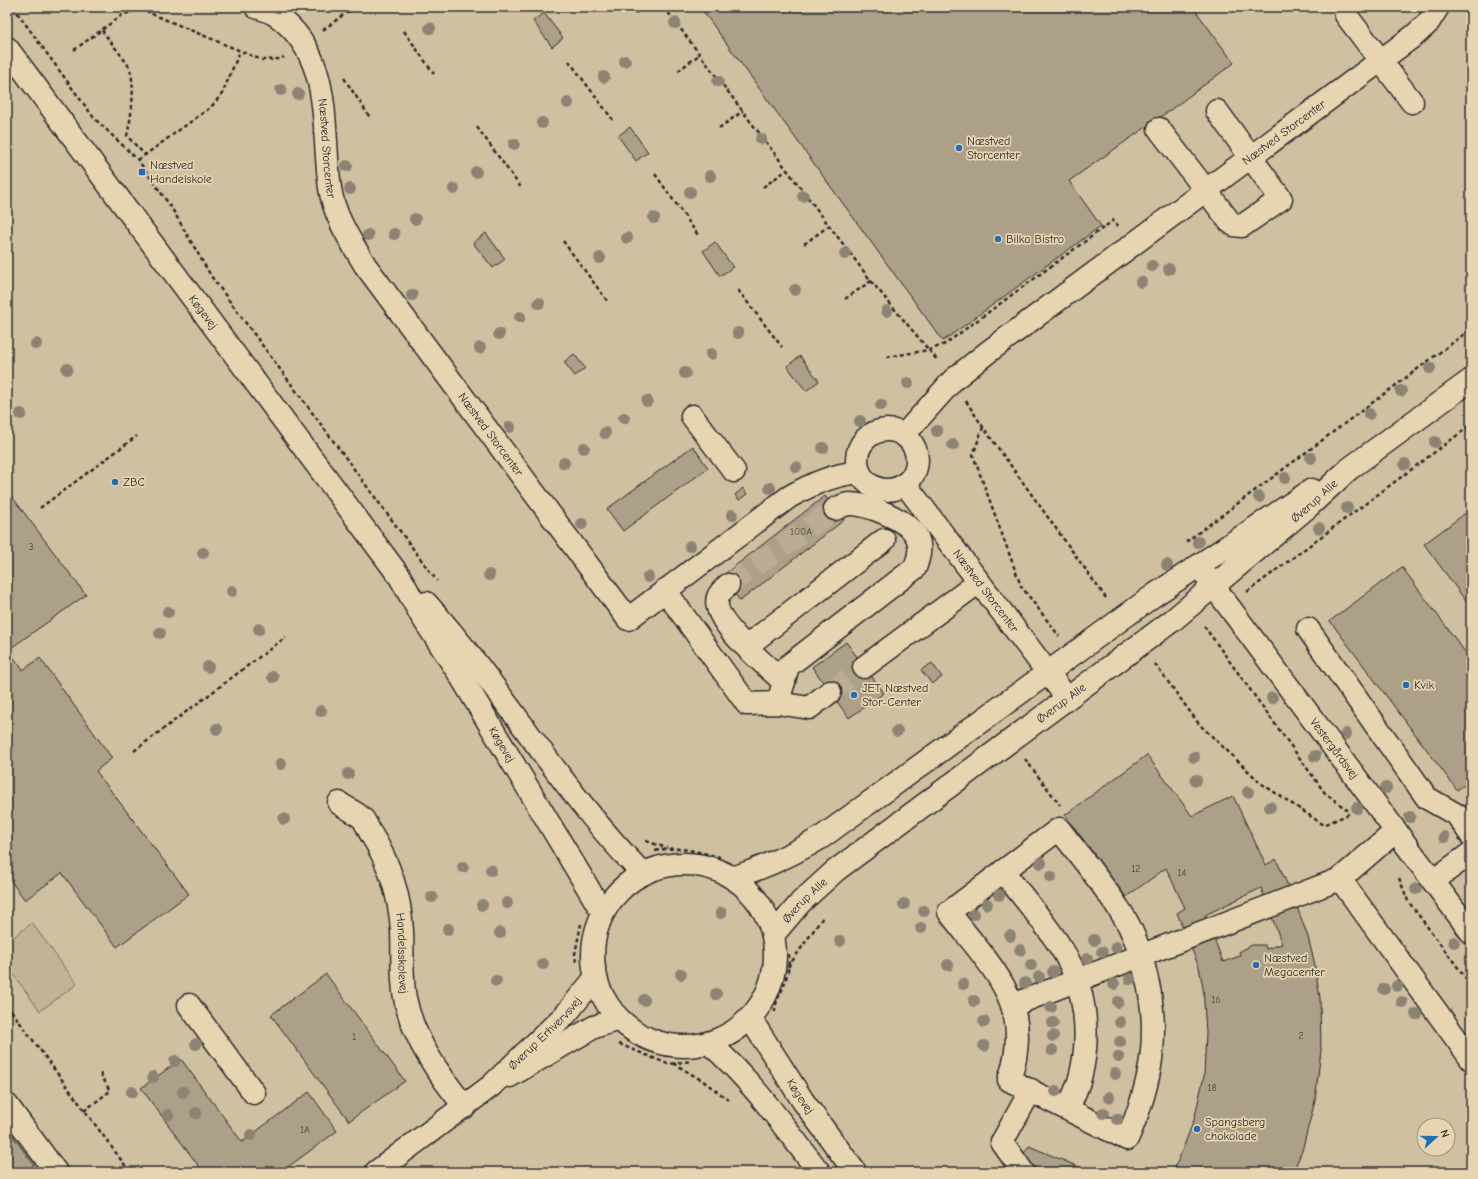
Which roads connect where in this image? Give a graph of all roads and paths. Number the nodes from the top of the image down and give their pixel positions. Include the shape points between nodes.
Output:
1 (13, 7) edge
2 (256, 7) edge
3 (354, 7) edge
4 (642, 7) edge
5 (664, 7) edge
6 (1438, 7) edge
7 (635, 13) dead end
8 (1346, 15) dead end
9 (102, 30) junction
10 (404, 31) dead end
11 (304, 43) junction
12 (7, 48) edge
13 (74, 50) dead end
14 (240, 52) junction
15 (700, 54) junction
16 (1380, 60) junction
17 (569, 61) dead end
18 (678, 71) dead end
19 (342, 74) dead end
20 (434, 74) dead end
21 (1412, 102) dead end
22 (1217, 111) dead end
23 (743, 112) junction
24 (371, 119) dead end
25 (613, 120) dead end
26 (477, 127) dead end
27 (719, 128) dead end
28 (1159, 129) dead end
29 (145, 155) junction
30 (1250, 157) junction
31 (138, 160) junction
32 (787, 170) junction
33 (655, 174) dead end
34 (763, 187) dead end
35 (522, 189) dead end
36 (1206, 190) junction
37 (830, 226) junction
38 (698, 234) dead end
39 (563, 241) dead end
40 (804, 244) dead end
41 (1132, 245) junction
42 (871, 281) junction
43 (738, 290) dead end
44 (845, 299) dead end
45 (608, 302) dead end
46 (782, 347) dead end
47 (929, 350) junction
48 (887, 357) dead end
49 (953, 380) junction
50 (1471, 380) edge
51 (692, 416) dead end
52 (983, 427) junction
53 (904, 435) junction
54 (137, 436) dead end
55 (1349, 469) junction
56 (734, 471) dead end
57 (859, 472) junction
58 (905, 484) junction
59 (40, 508) dead end
60 (835, 509) tunnel mouth
61 (884, 540) dead end
62 (1198, 565) junction
63 (400, 577) junction
64 (438, 582) dead end
65 (979, 582) junction
66 (728, 585) tunnel mouth
67 (1214, 587) junction
68 (665, 590) junction
69 (1106, 598) dead end
70 (1190, 606) junction
71 (728, 628) junction
72 (1308, 629) dead end
73 (286, 637) dead end
74 (1064, 643) dead end
75 (706, 646) junction
76 (747, 646) junction
77 (1155, 664) dead end
78 (864, 667) tunnel mouth
79 (1047, 672) junction
80 (783, 684) junction
81 (830, 692) tunnel mouth
82 (1067, 698) junction
83 (134, 751) dead end
84 (1024, 757) dead end
85 (1374, 801) junction
86 (339, 803) dead end
87 (1464, 810) edge
88 (1351, 813) junction
89 (1059, 829) junction
90 (1396, 831) junction
91 (1471, 835) edge
92 (643, 840) dead end
93 (1377, 847) junction
94 (667, 848) junction
95 (1471, 853) edge
96 (637, 868) junction
97 (1003, 871) junction
98 (741, 876) junction
99 (1340, 878) junction
100 (1433, 881) junction
101 (598, 904) junction
102 (778, 929) junction
103 (1471, 932) edge
104 (1142, 955) junction
105 (1077, 980) junction
106 (589, 985) junction
107 (1471, 985) edge
108 (189, 1004) dead end
109 (7, 1005) edge
110 (1013, 1005) junction
111 (10, 1009) junction
112 (7, 1012) edge
113 (609, 1022) junction
114 (754, 1027) junction
115 (716, 1050) junction
116 (1471, 1059) edge
117 (673, 1063) junction
118 (99, 1071) dead end
119 (491, 1086) junction
120 (1031, 1090) junction
121 (254, 1093) dead end
122 (731, 1101) dead end
123 (7, 1105) edge
124 (465, 1107) junction
125 (1068, 1109) junction
126 (84, 1111) junction
127 (56, 1172) edge
128 (130, 1172) edge
129 (376, 1172) edge
130 (818, 1172) edge
131 (855, 1172) edge
132 (1023, 1172) edge

1 - 31 path via 94,118
2 - 11 street, Næstved Storcenter via 275,14
3 - 11 path
4 - 7 path
5 - 15 path
6 - 16 street, Næstved Storcenter via 1428,22
8 - 16 street
9 - 13 path
9 - 14 path via 122,15 140,9
9 - 29 path via 129,67 133,94 127,136
10 - 20 path
11 - 14 path via 281,58 262,60
11 - 68 street, Næstved Storcenter via 322,88 330,188 342,226 365,264 628,619
12 - 63 street, Køgevej
14 - 29 path via 222,94 211,107
15 - 18 path
15 - 23 path
16 - 21 street
16 - 30 street, Næstved Storcenter
17 - 25 path
19 - 24 path
22 - 30 street
23 - 27 path
23 - 32 path
26 - 35 path
28 - 36 street
29 - 31 path
30 - 36 street, Næstved Storcenter
30 - 36 street via 1280,199 1247,224 1238,227 1230,222
31 - 64 path via 171,207 211,276
32 - 34 path
32 - 37 path
33 - 38 path
36 - 41 street, Næstved Storcenter
37 - 40 path
37 - 42 path
39 - 45 path
41 - 47 path via 1114,220 945,344
41 - 49 street, Næstved Storcenter
42 - 44 path
42 - 47 path
43 - 46 path
47 - 48 path
47 - 49 path
49 - 52 path
49 - 53 street, Næstved Storcenter
50 - 55 street, Øverup Alle
51 - 56 street
52 - 69 path
52 - 74 path via 973,455 1021,586
53 - 57 street via 895,430 885,429 867,436 857,452
53 - 58 street via 911,441 917,459 912,477
54 - 59 path
55 - 62 street, Øverup Alle via 1299,496
55 - 67 street, Øverup Alle
57 - 58 street via 867,483 879,489 888,490
57 - 68 street, Næstved Storcenter via 836,475 812,484 789,497
58 - 65 street, Næstved Storcenter
60 - 80 street via 848,504 863,505 903,523 915,534 920,547 919,558 915,568
61 - 76 street
62 - 67 street, Vestergårdsvej
62 - 79 street, Øverup Alle
63 - 96 street, Køgevej via 427,603 466,648 578,801
63 - 101 street, Køgevej
65 - 78 street
65 - 79 street, Næstved Storcenter
66 - 71 street via 718,597 717,603
67 - 70 street, Øverup Alle
67 - 85 street, Vestergårdsvej
68 - 75 street
70 - 82 street, Øverup Alle
70 - 88 path via 1325,793
71 - 75 street
71 - 76 street
72 - 87 street via 1427,798
73 - 83 path
75 - 80 street via 747,704
76 - 80 street
77 - 88 path via 1199,724 1262,784 1324,825
79 - 82 street, Næstved Storcenter
79 - 98 street, Øverup Alle via 822,837 796,853
80 - 81 street via 809,708
82 - 102 street, Øverup Alle via 835,871
84 - 89 path via 1060,805 1053,811
85 - 88 path
85 - 90 street, Vestergårdsvej
86 - 124 street, Handelsskolevej via 362,818 390,870 399,900 402,932 401,968 405,999 414,1027 427,1054
87 - 91 street
88 - 93 path
89 - 97 street
89 - 104 street via 1122,912
90 - 93 street
90 - 100 street, Vestergårdsvej
92 - 94 path
93 - 99 street
93 - 107 path via 1397,873 1408,901
94 - 96 path via 647,853
94 - 98 path via 686,849 723,858
95 - 100 street
96 - 98 street via 689,864
96 - 101 street via 620,890
97 - 105 street via 1064,952
97 - 110 street via 948,912 1003,984
98 - 102 street via 767,918
99 - 104 street
99 - 116 street
100 - 103 street, Vestergårdsvej
101 - 106 street
101 - 106 path via 582,911 576,954 577,971
102 - 114 street via 774,971
102 - 114 path via 789,960 784,986
104 - 105 street
104 - 125 street via 1150,988 1153,1055 1146,1088 1127,1139
105 - 110 street
105 - 125 street via 1085,1012 1086,1046 1080,1078
106 - 113 street via 604,999
106 - 119 street, Øverup Erhvervsvej via 566,1014
108 - 121 street
109 - 111 path
110 - 120 street via 1018,1023 1018,1042 1016,1062 1009,1080
111 - 112 path
111 - 126 path
113 - 115 street via 651,1040 670,1045
113 - 117 path via 617,1044 668,1064
113 - 119 street, Øverup Erhvervsvej
114 - 115 street via 738,1029
114 - 131 street, Køgevej via 802,1101
115 - 117 path
115 - 130 street via 753,1086
117 - 122 path
118 - 126 path via 110,1092
119 - 124 street, Øverup Erhvervsvej
120 - 125 street
120 - 132 street via 1002,1142
123 - 127 street
124 - 129 street, Øverup Erhvervsvej
126 - 128 path

